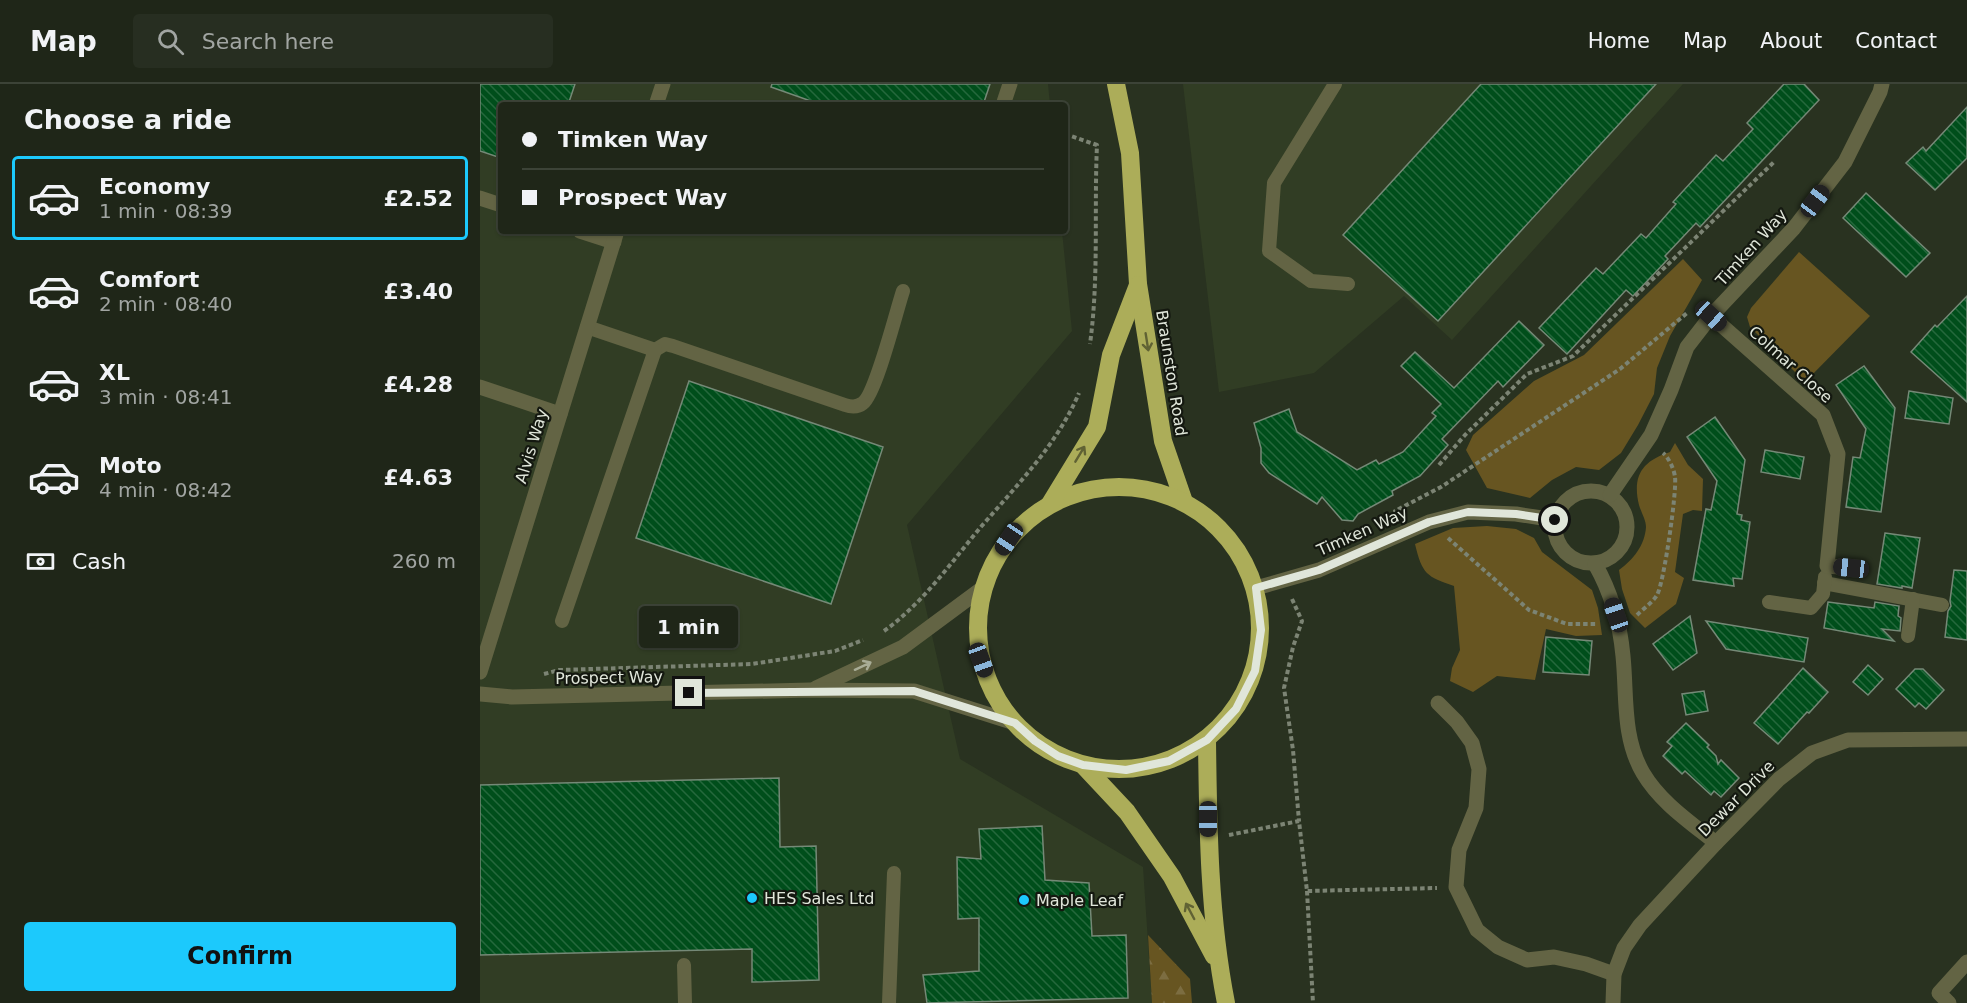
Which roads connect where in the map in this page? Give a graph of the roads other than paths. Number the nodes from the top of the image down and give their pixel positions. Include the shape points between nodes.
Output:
1 (663, 84) edge
2 (1010, 84) edge
3 (1116, 84) edge
4 (1335, 84) edge
5 (1882, 84) edge
6 (657, 102) edge
7 (1004, 102) edge
8 (480, 198) edge
9 (498, 204) edge
10 (615, 236) edge
11 (1138, 284) junction
12 (1348, 284) dead end
13 (903, 291) dead end
14 (1711, 316) junction
15 (587, 327) junction
16 (655, 350) junction
17 (480, 387) edge
18 (560, 414) junction
19 (1610, 495) junction
20 (1184, 502) junction
21 (1050, 504) junction
22 (1555, 520) junction
23 (1595, 564) junction
24 (1827, 566) junction
25 (1851, 568) dead end
26 (1824, 583) junction
27 (984, 587) junction
28 (1256, 588) junction
29 (1913, 599) junction
30 (1769, 602) dead end
31 (1942, 605) dead end
32 (562, 621) dead end
33 (1908, 636) dead end
34 (480, 672) edge
35 (810, 690) junction
36 (480, 694) edge
37 (1438, 703) dead end
38 (1015, 723) junction
39 (1967, 739) edge
40 (1207, 740) junction
41 (1083, 765) junction
42 (1716, 843) junction
43 (894, 873) dead end
44 (1967, 962) edge
45 (1218, 963) junction
46 (684, 965) dead end
47 (1614, 974) junction
48 (1939, 1000) edge
49 (685, 1003) edge
50 (889, 1003) edge
51 (1226, 1003) edge
52 (1613, 1003) edge

1 - 6 street
2 - 7 street
3 - 11 highway, Braunston Road via 1130,153
4 - 12 lane via 1274,183 1269,250 1311,281
5 - 14 street, Timken Way via 1845,162 1794,228
8 - 9 street
10 - 15 street, Alvis Way
11 -> 20 highway, Braunston Road via 1163,441
21 -> 11 highway, Braunston Road via 1097,427 1111,355
13 - 16 lane via 873,386 863,403 855,407 673,346 665,344
14 - 19 street, Timken Way via 1687,346 1648,440
14 - 24 street, Colmar Close via 1823,415 1838,454
15 - 16 lane
15 - 18 street, Alvis Way
16 - 32 lane
17 - 18 street
18 - 34 street, Alvis Way
19 - 22 street via 1595,490 1571,496
19 - 23 street via 1626,514 1627,536 1618,553
20 - 21 highway via 1140,488 1105,488
20 - 28 highway via 1215,523 1228,538 1240,553
21 - 27 highway via 1009,539
22 - 23 street via 1559,545 1572,558
22 - 28 street, Timken Way via 1468,512 1429,522 1319,570
23 - 42 street via 1618,624 1631,742 1643,772 1665,801
24 - 25 street
24 - 26 lane
26 - 29 lane
26 - 30 lane via 1822,594 1811,608
35 -> 27 street, Prospect Way via 903,647
27 - 38 highway via 978,623 981,660 994,694
28 - 40 highway via 1261,630 1255,671 1236,709
29 - 31 lane
29 - 33 lane
35 - 36 street, Prospect Way via 512,697
35 - 38 street, Prospect Way via 914,691
37 - 47 street via 1472,743 1479,769 1476,808 1459,850 1456,887 1477,930 1498,947 1527,960 1554,957
38 - 41 highway via 1058,756
39 - 42 street, Dewar Drive via 1848,740 1812,753 1779,779
40 - 41 highway via 1169,761 1126,770
40 - 45 highway via 1208,839
45 -> 41 highway via 1172,877 1126,813
42 - 47 street, Dewar Drive via 1640,925 1624,948
43 - 50 lane
44 - 48 street
45 - 51 highway
46 - 49 lane
47 - 52 street, Dewar Drive

